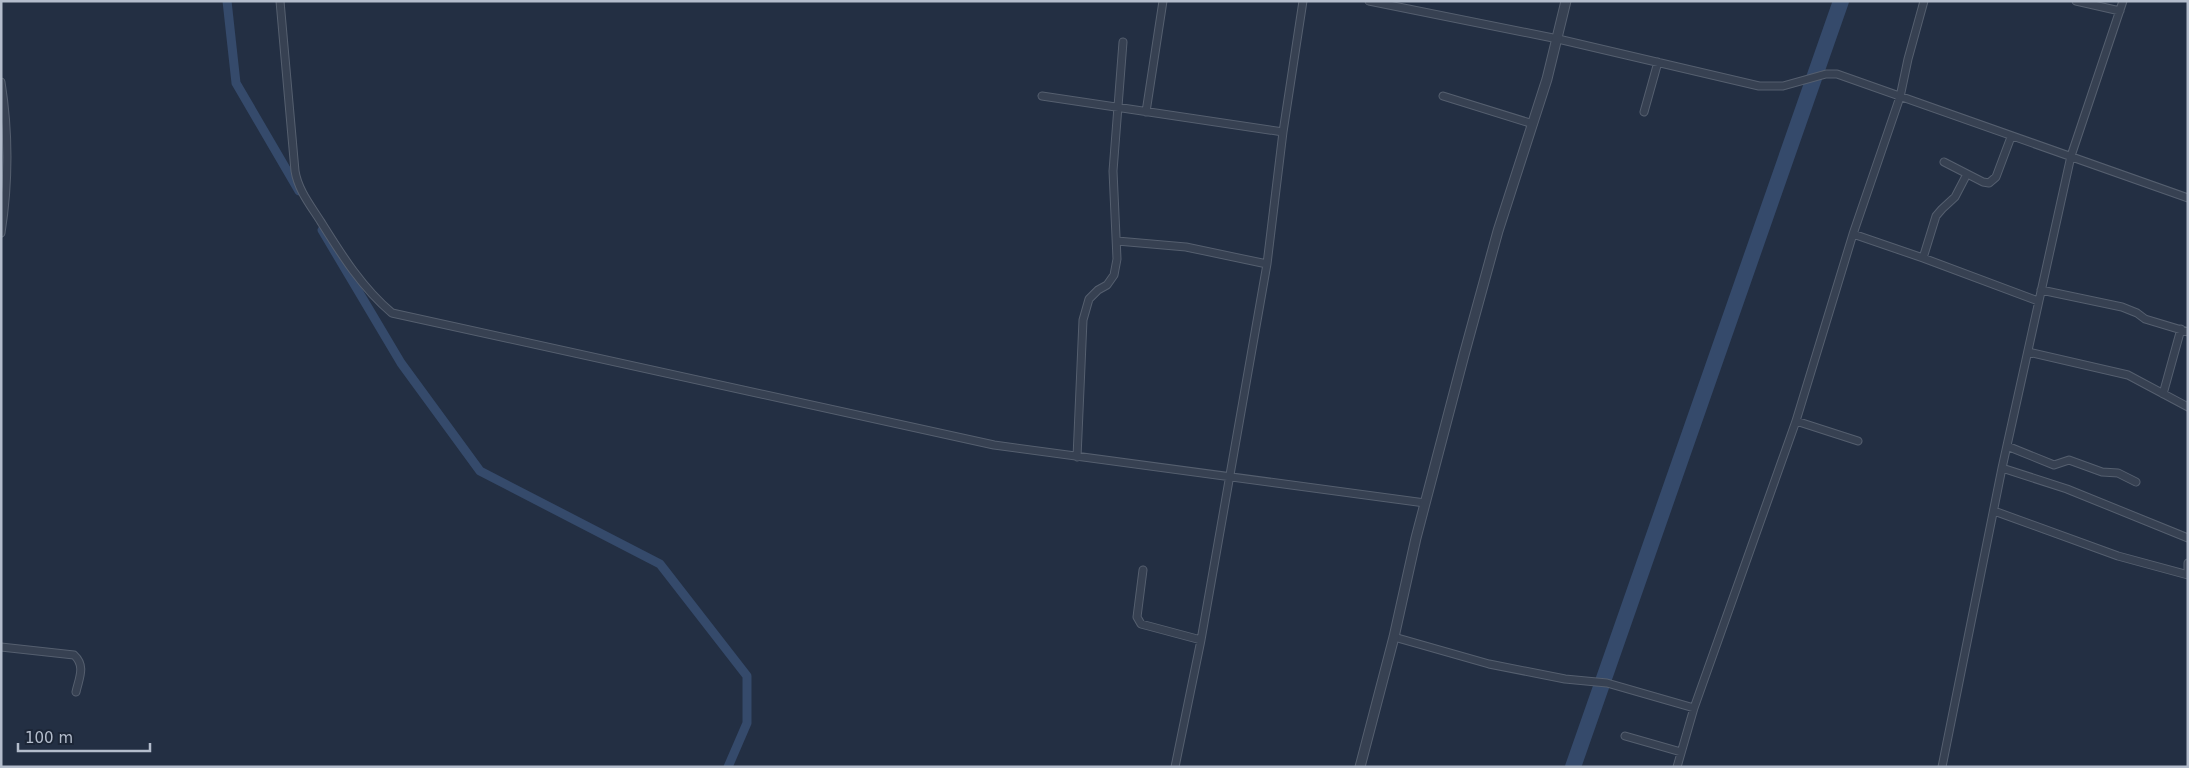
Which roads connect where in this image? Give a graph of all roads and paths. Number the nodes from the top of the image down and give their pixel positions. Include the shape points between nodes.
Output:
1 (280, 1) edge
2 (1163, 1) edge
3 (1303, 1) edge
4 (1368, 1) edge
5 (1566, 1) edge
6 (2076, 1) edge
7 (2123, 1) edge
8 (1922, 2) edge
9 (2120, 11) junction
10 (1558, 39) junction
11 (1123, 42) dead end
12 (1658, 62) junction
13 (1, 82) edge
14 (1042, 96) dead end
15 (1443, 96) dead end
16 (1900, 97) junction
17 (1119, 108) junction
18 (1146, 112) junction
19 (1644, 112) dead end
20 (1533, 124) junction
21 (1283, 132) junction
22 (2011, 137) junction
23 (2071, 156) junction
24 (1944, 162) dead end
25 (1967, 174) junction
26 (2188, 198) edge
27 (1, 233) edge
28 (1853, 234) junction
29 (1117, 241) junction
30 (1923, 258) junction
31 (1267, 264) junction
32 (2041, 290) junction
33 (2038, 301) junction
34 (2184, 331) edge
35 (2028, 352) junction
36 (2163, 394) junction
37 (2188, 406) edge
38 (1796, 421) junction
39 (1858, 441) dead end
40 (2007, 446) junction
41 (1077, 457) junction
42 (2002, 468) junction
43 (1230, 478) junction
44 (2136, 482) dead end
45 (1425, 503) junction
46 (1994, 511) junction
47 (2188, 538) edge
48 (2188, 563) edge
49 (1143, 570) dead end
50 (2188, 574) edge
51 (1394, 637) junction
52 (1201, 640) junction
53 (1, 647) edge
54 (76, 692) dead end
55 (1694, 708) junction
56 (1625, 736) dead end
57 (1681, 752) junction
58 (1175, 767) edge
59 (1360, 767) edge
60 (1677, 767) edge
61 (1942, 767) edge

1 - 41 street via 299,186 346,262 392,313 905,427
2 - 18 street
3 - 21 street
4 - 10 street
5 - 10 street
6 - 9 street
7 - 9 street
8 - 16 street
9 - 23 street
10 - 12 street
10 - 20 street
11 - 17 street
12 - 16 street via 1760,86 1783,86 1820,75 1837,74
12 - 19 street
13 - 27 street via 7,137 6,196
14 - 17 street
15 - 20 street
16 - 22 street
16 - 28 street
17 - 18 street
17 - 29 street via 1114,171
18 - 21 street
20 - 45 street via 1498,231
21 - 31 street
22 - 23 street
22 - 25 street via 1993,181 1983,182
23 - 26 street
23 - 32 street
24 - 25 street
25 - 30 street via 1955,197 1936,216
28 - 30 street
28 - 38 street
29 - 31 street via 1186,247
29 - 41 street via 1114,275 1107,285 1088,299 1084,320
30 - 33 street
31 - 43 street
32 - 33 street
32 - 34 street via 2131,310 2145,319
33 - 35 street
34 - 36 street
35 - 36 street via 2110,370 2143,382
35 - 40 street
36 - 37 street
38 - 39 street
38 - 55 street
40 - 42 street
40 - 44 street via 2044,463 2054,465 2069,460 2102,472 2118,473
41 - 43 street
42 - 46 street
42 - 47 street via 2066,489
43 - 45 street
43 - 52 street
45 - 51 street
46 - 50 street via 2118,556
46 - 61 street
48 - 50 street
49 - 52 street via 1136,617 1141,624
51 - 55 street via 1489,664 1543,676 1607,684
51 - 59 street
52 - 58 street
53 - 54 street via 74,655 82,668
55 - 57 street
56 - 57 street
57 - 60 street

